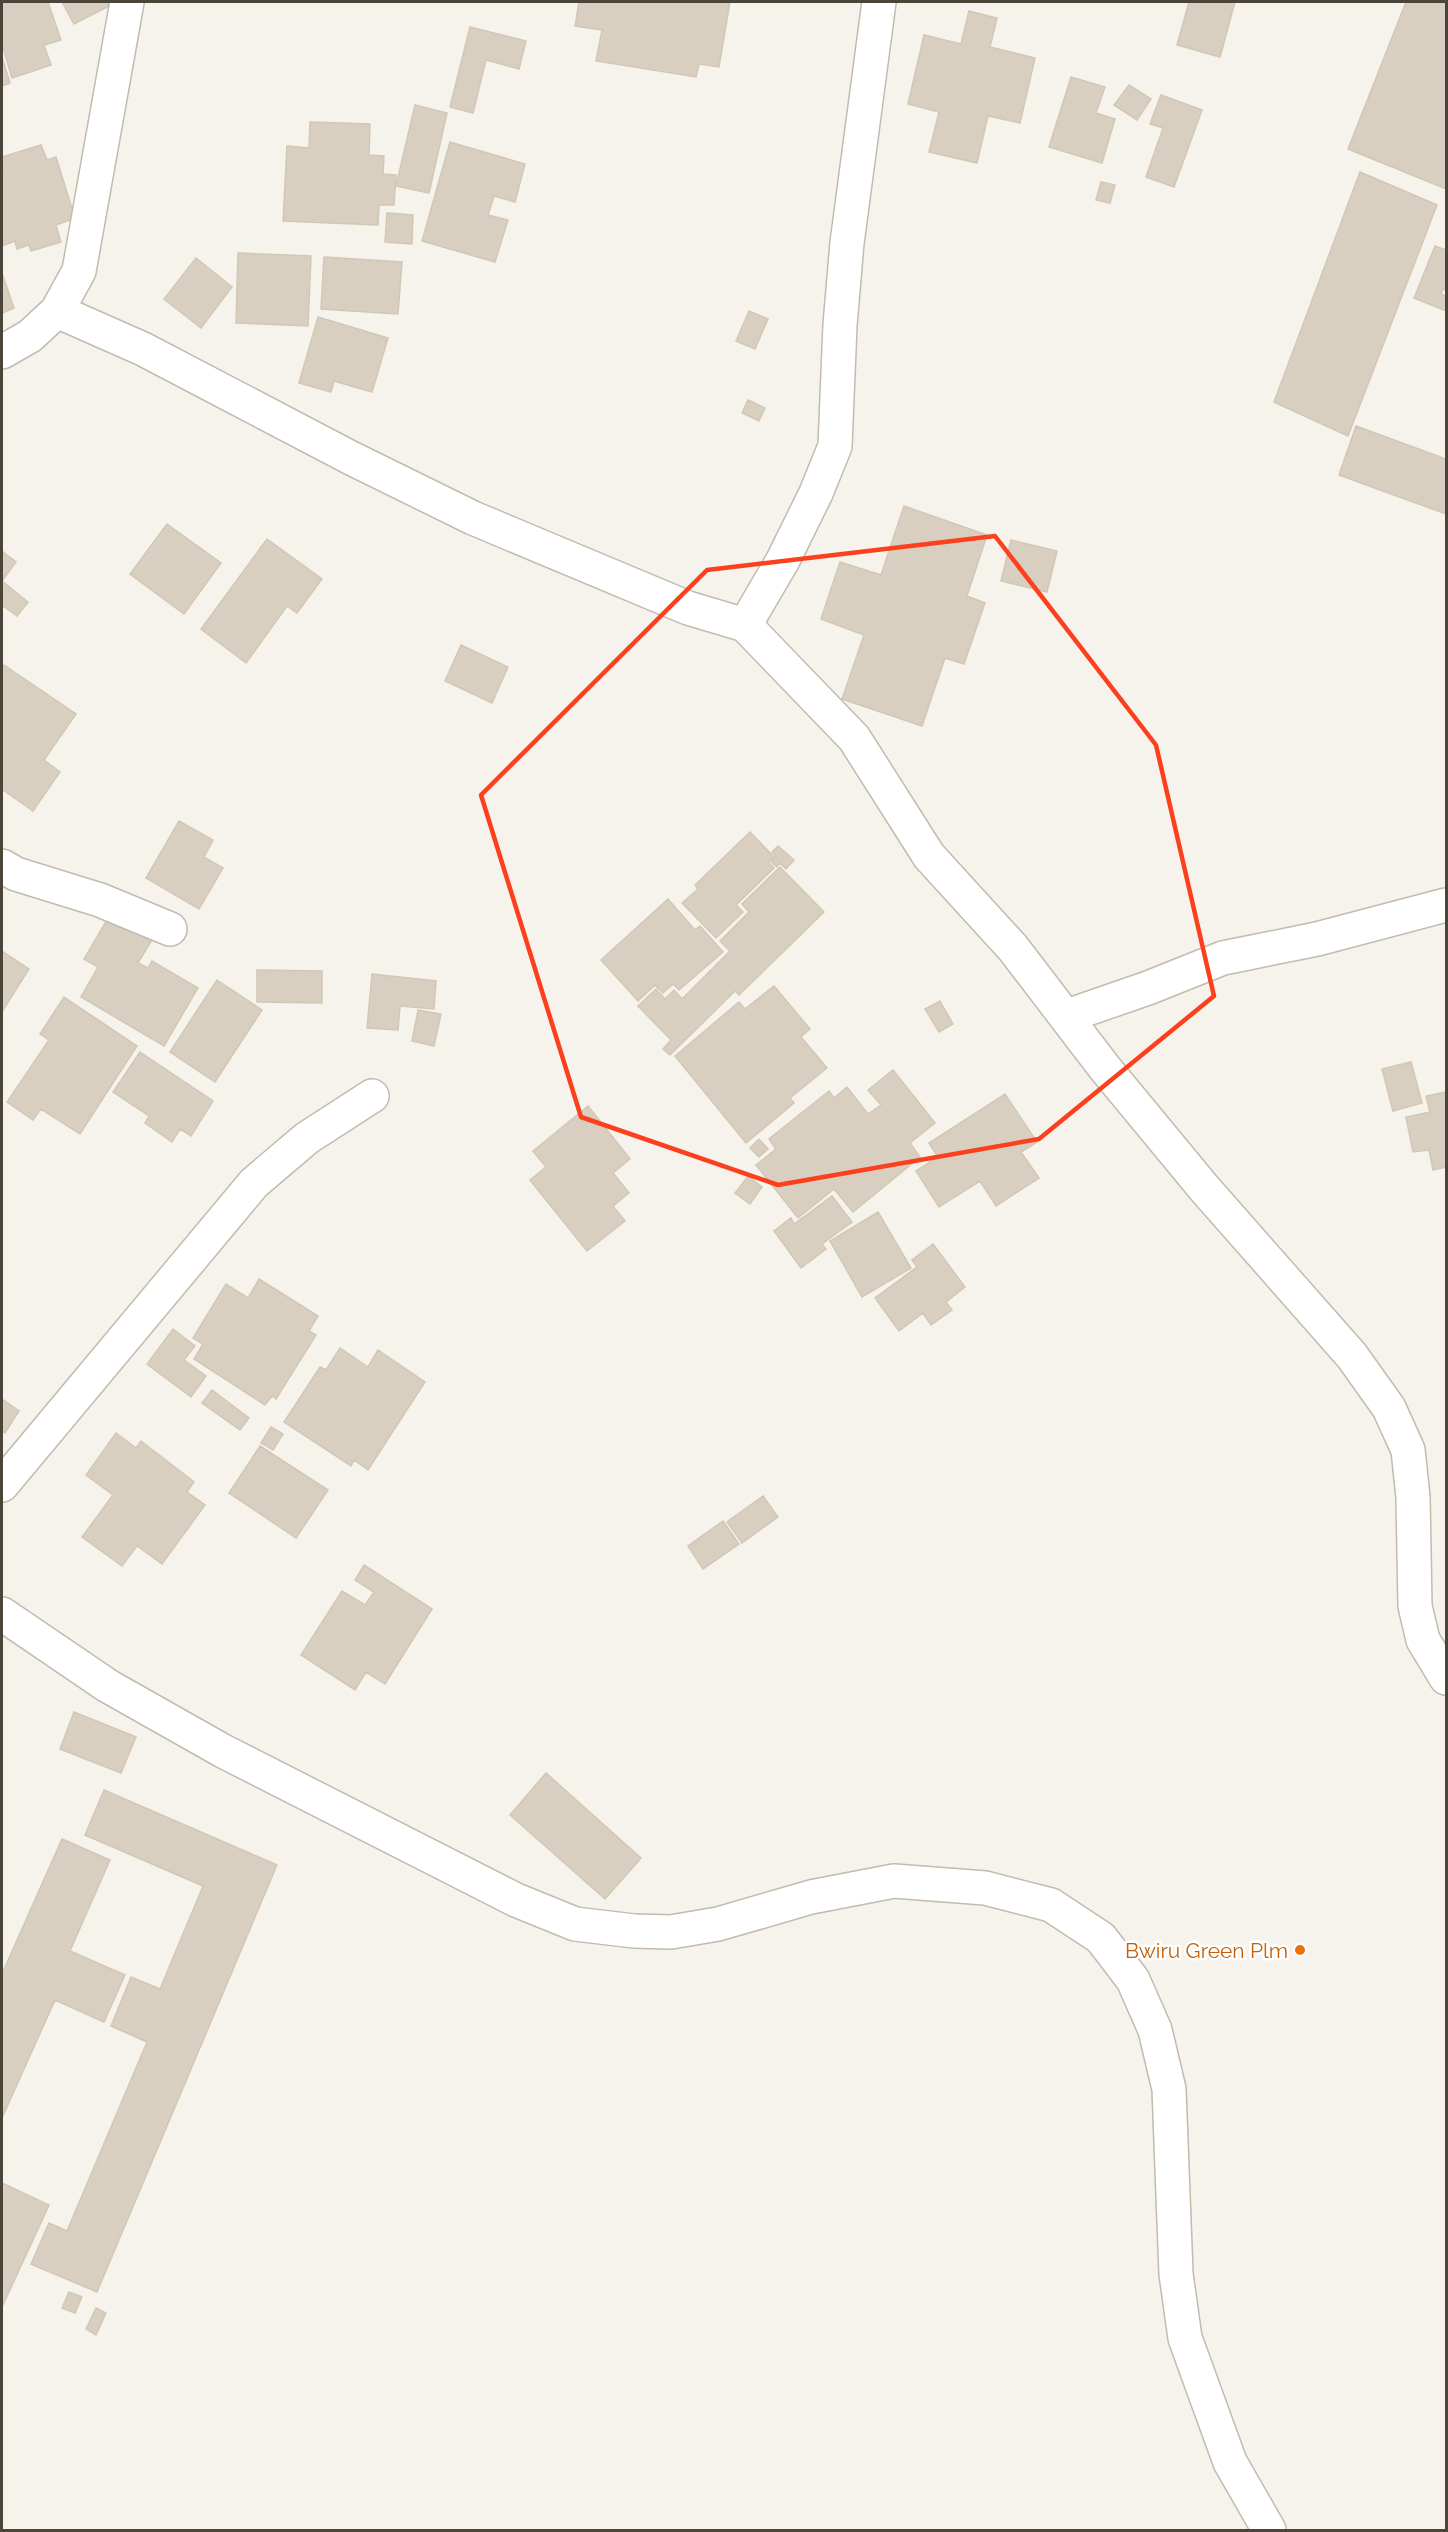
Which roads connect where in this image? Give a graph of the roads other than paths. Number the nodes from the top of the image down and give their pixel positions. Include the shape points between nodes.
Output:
1 (127, 2) edge
2 (879, 2) edge
3 (57, 311) junction
4 (2, 352) edge
5 (744, 625) junction
6 (2, 866) edge
7 (1446, 905) edge
8 (170, 929) dead end
9 (1067, 1016) junction
10 (372, 1096) dead end
11 (2, 1485) edge
12 (2, 1614) edge
13 (1446, 1678) edge
14 (1269, 2530) edge

1 - 3 street via 79,271
2 - 5 street via 847,243 836,446 783,560
3 - 4 street via 30,336
3 - 5 street via 143,349 473,518 688,608
5 - 9 street via 854,738 929,856 1013,948
6 - 8 street
7 - 9 street via 1317,939 1223,958
9 - 13 street via 1204,1188 1352,1356 1389,1408 1408,1450 1415,1606 1423,1640
10 - 11 street via 307,1138 254,1183
12 - 14 street via 108,1686 223,1751 516,1900 575,1924 671,1932 894,1881 985,1888 1051,1905 1101,1938 1133,1980 1155,2030 1169,2090 1176,2274 1185,2338 1230,2462

